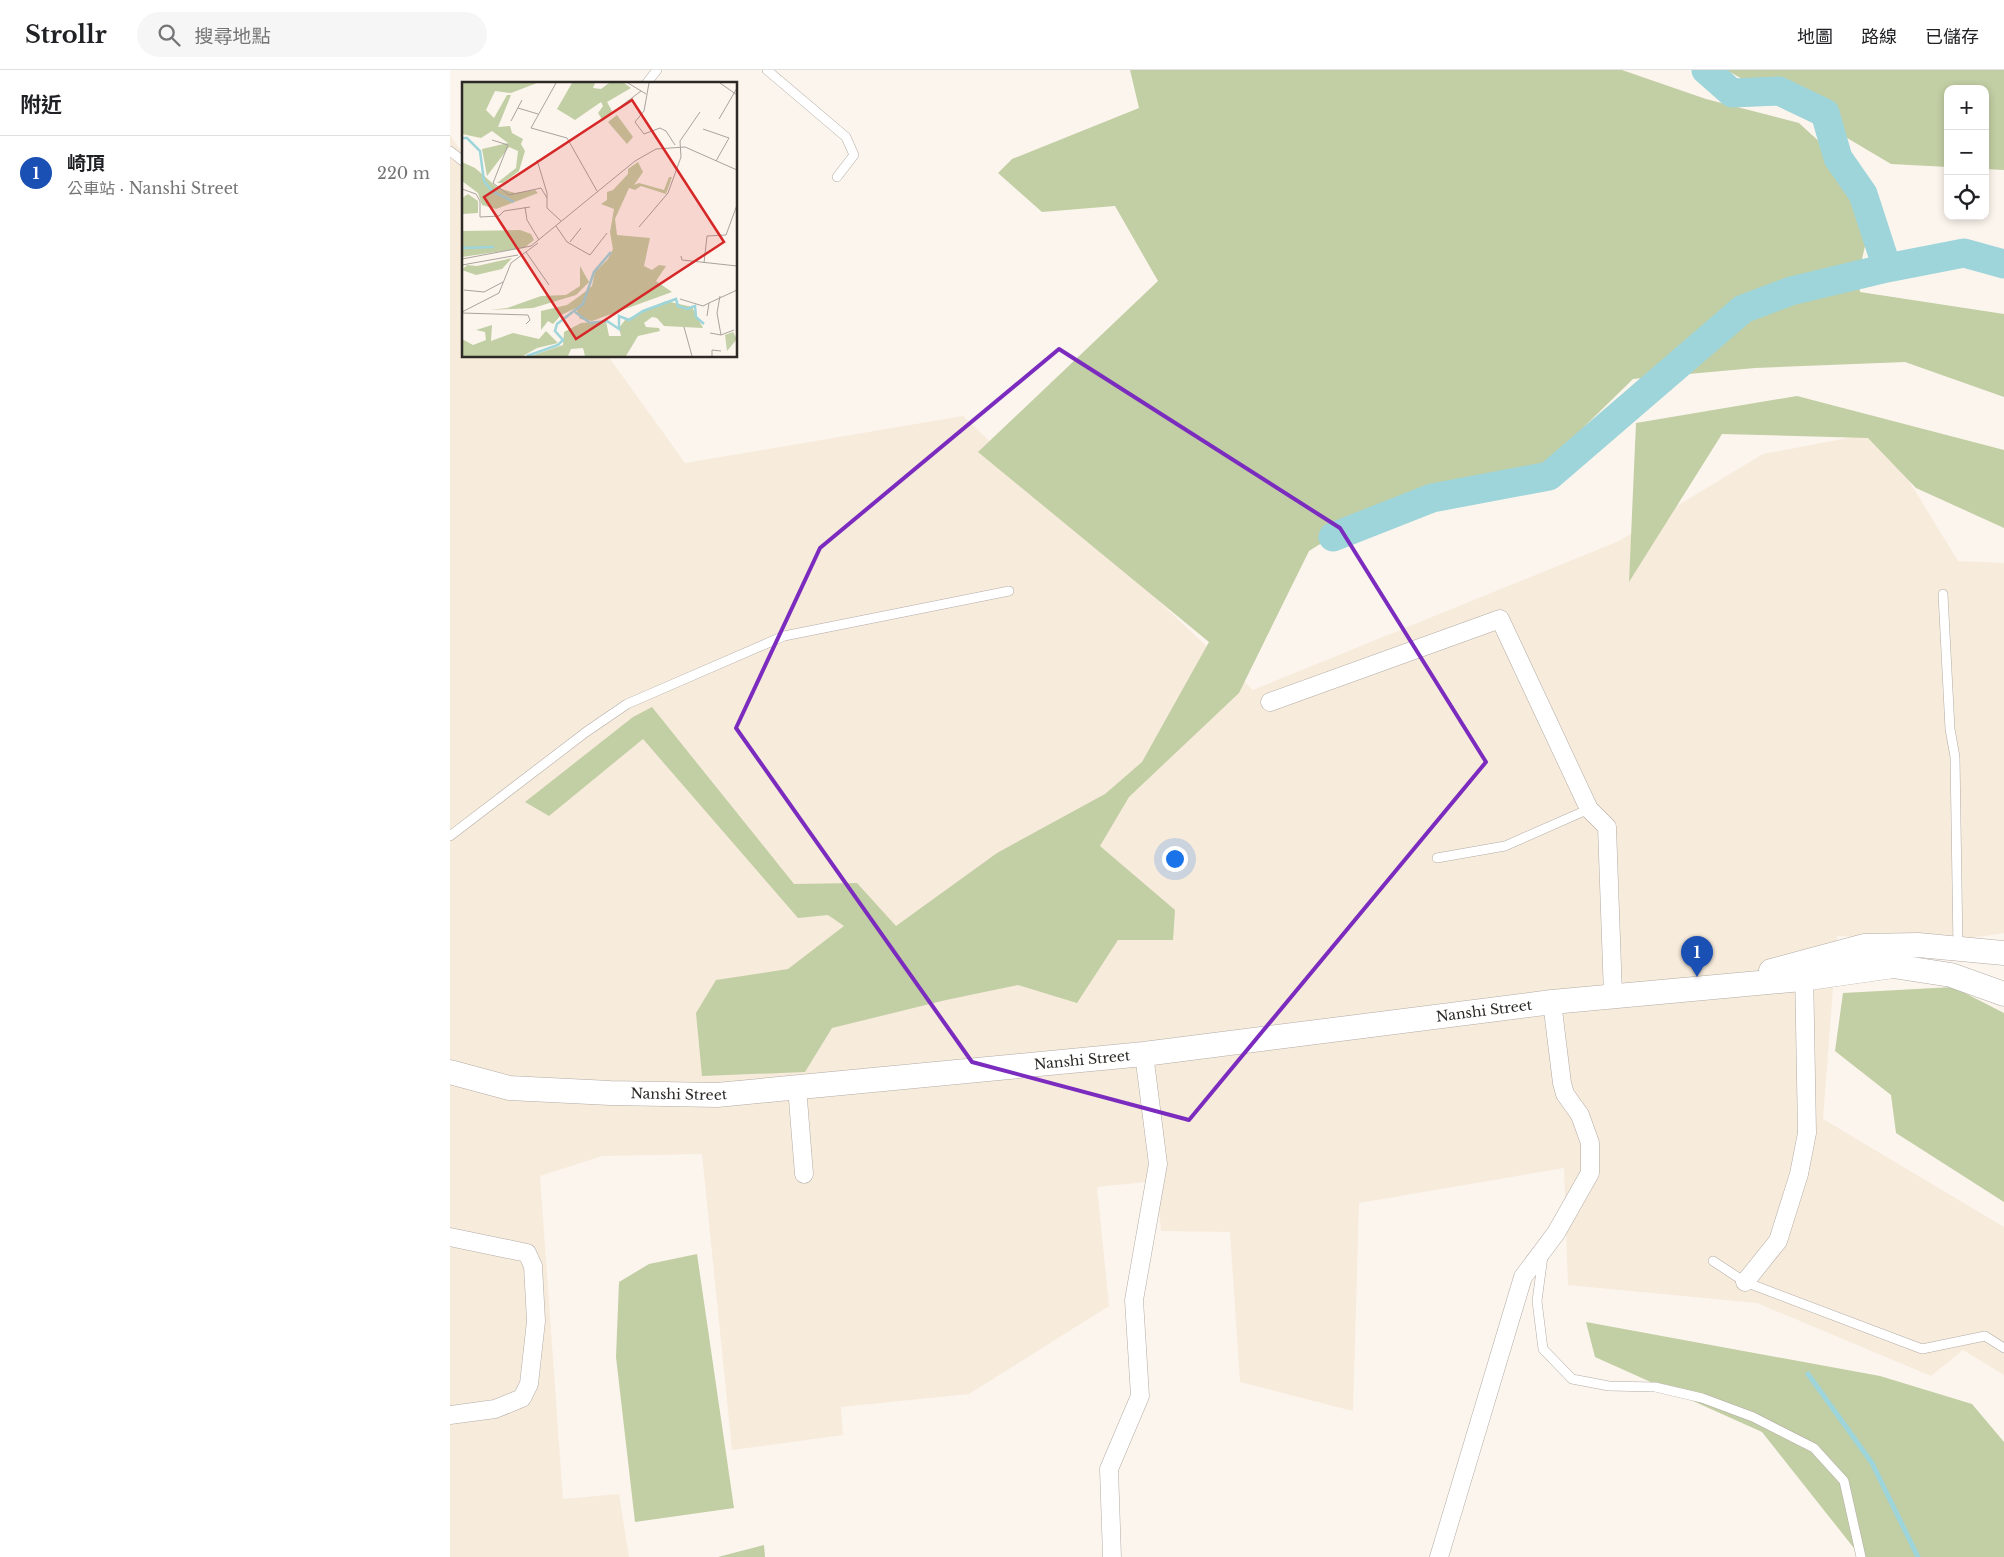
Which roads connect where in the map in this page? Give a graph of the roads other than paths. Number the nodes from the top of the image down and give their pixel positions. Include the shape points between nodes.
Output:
1 (657, 70) edge
2 (767, 70) edge
3 (648, 82) edge
4 (450, 151) edge
5 (462, 160) edge
6 (837, 177) dead end
7 (1009, 591) dead end
8 (1943, 594) dead end
9 (1270, 702) dead end
10 (1589, 809) junction
11 (450, 836) edge
12 (1437, 858) dead end
13 (1958, 949) junction
14 (2004, 953) edge
15 (1804, 970) junction
16 (2004, 994) edge
17 (1614, 995) junction
18 (1552, 1002) junction
19 (1144, 1054) junction
20 (450, 1072) edge
21 (798, 1087) junction
22 (804, 1174) dead end
23 (450, 1237) edge
24 (1544, 1248) junction
25 (1713, 1261) dead end
26 (1745, 1282) junction
27 (2004, 1348) edge
28 (450, 1415) edge
29 (1112, 1557) edge
30 (1439, 1557) edge
31 (1860, 1557) edge

1 - 3 lane
2 - 6 lane via 846,137 854,155
4 - 5 lane
7 - 11 lane via 784,636 627,704
8 - 13 lane via 1950,729 1955,757
9 - 10 street via 1500,619
10 - 12 lane via 1505,846
10 - 17 street via 1607,827
13 - 14 main road
13 - 15 main road via 1918,945 1864,946
15 - 16 main road via 1893,966 1951,975
15 - 17 main road, Nanshi Street via 1714,988
15 - 26 street via 1806,1133 1800,1174 1778,1240
17 - 18 main road, Nanshi Street
18 - 19 main road, Nanshi Street
18 - 24 street via 1562,1083 1565,1094 1580,1115 1590,1143 1590,1173
19 - 21 main road, Nanshi Street
19 - 29 street via 1158,1164 1134,1300 1140,1396 1109,1469
20 - 21 main road, Nanshi Street via 509,1088 610,1093 717,1096
21 - 22 street
23 - 28 street via 528,1253 533,1266 536,1321 529,1384 522,1398 495,1408
24 - 30 street via 1523,1277
24 - 31 lane via 1538,1301 1543,1349 1572,1379 1609,1386 1655,1387 1702,1398 1753,1417 1814,1448 1844,1481
25 - 26 lane
26 - 27 lane via 1922,1349 1985,1336

